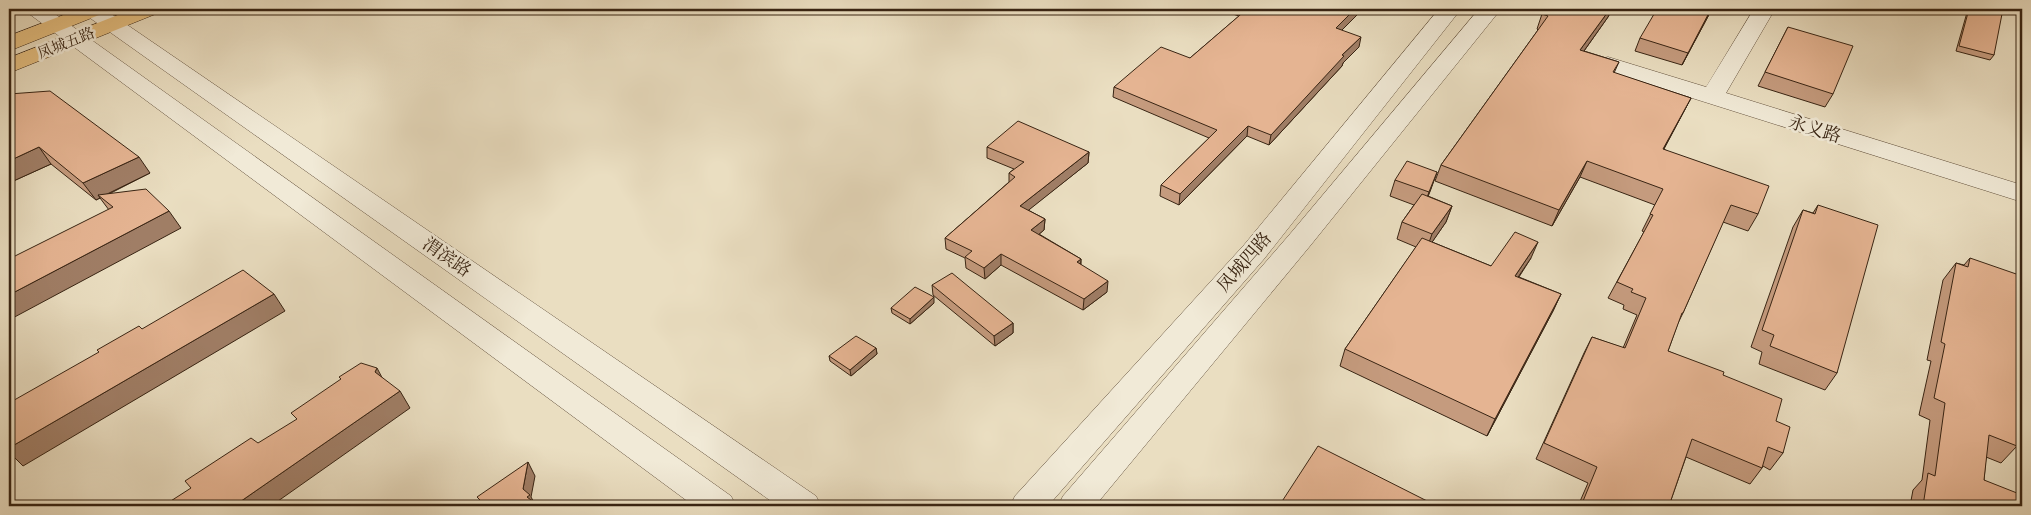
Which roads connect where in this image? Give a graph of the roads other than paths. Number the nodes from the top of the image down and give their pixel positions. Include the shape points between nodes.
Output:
1 (35, 9) edge
2 (151, 9) edge
3 (1450, 9) edge
4 (1490, 9) edge
5 (1764, 9) edge
6 (98, 13) edge
7 (67, 31) junction
8 (9, 44) edge
9 (1608, 64) edge
10 (9, 66) edge
11 (1712, 97) junction
12 (2022, 194) edge
13 (719, 506) edge
14 (804, 506) edge
15 (1027, 506) edge
16 (1076, 506) edge

1 - 7 street
2 - 6 main road, 凤城五路
3 - 15 street, 凤城四路 via 1254,252
4 - 16 street, 凤城四路
5 - 11 street
6 - 7 main road, 凤城五路
6 - 14 street, 渭滨路
7 - 8 main road, 凤城五路
7 - 10 main road, 凤城五路
7 - 13 street
9 - 11 street, 永义路
11 - 12 street, 永义路

